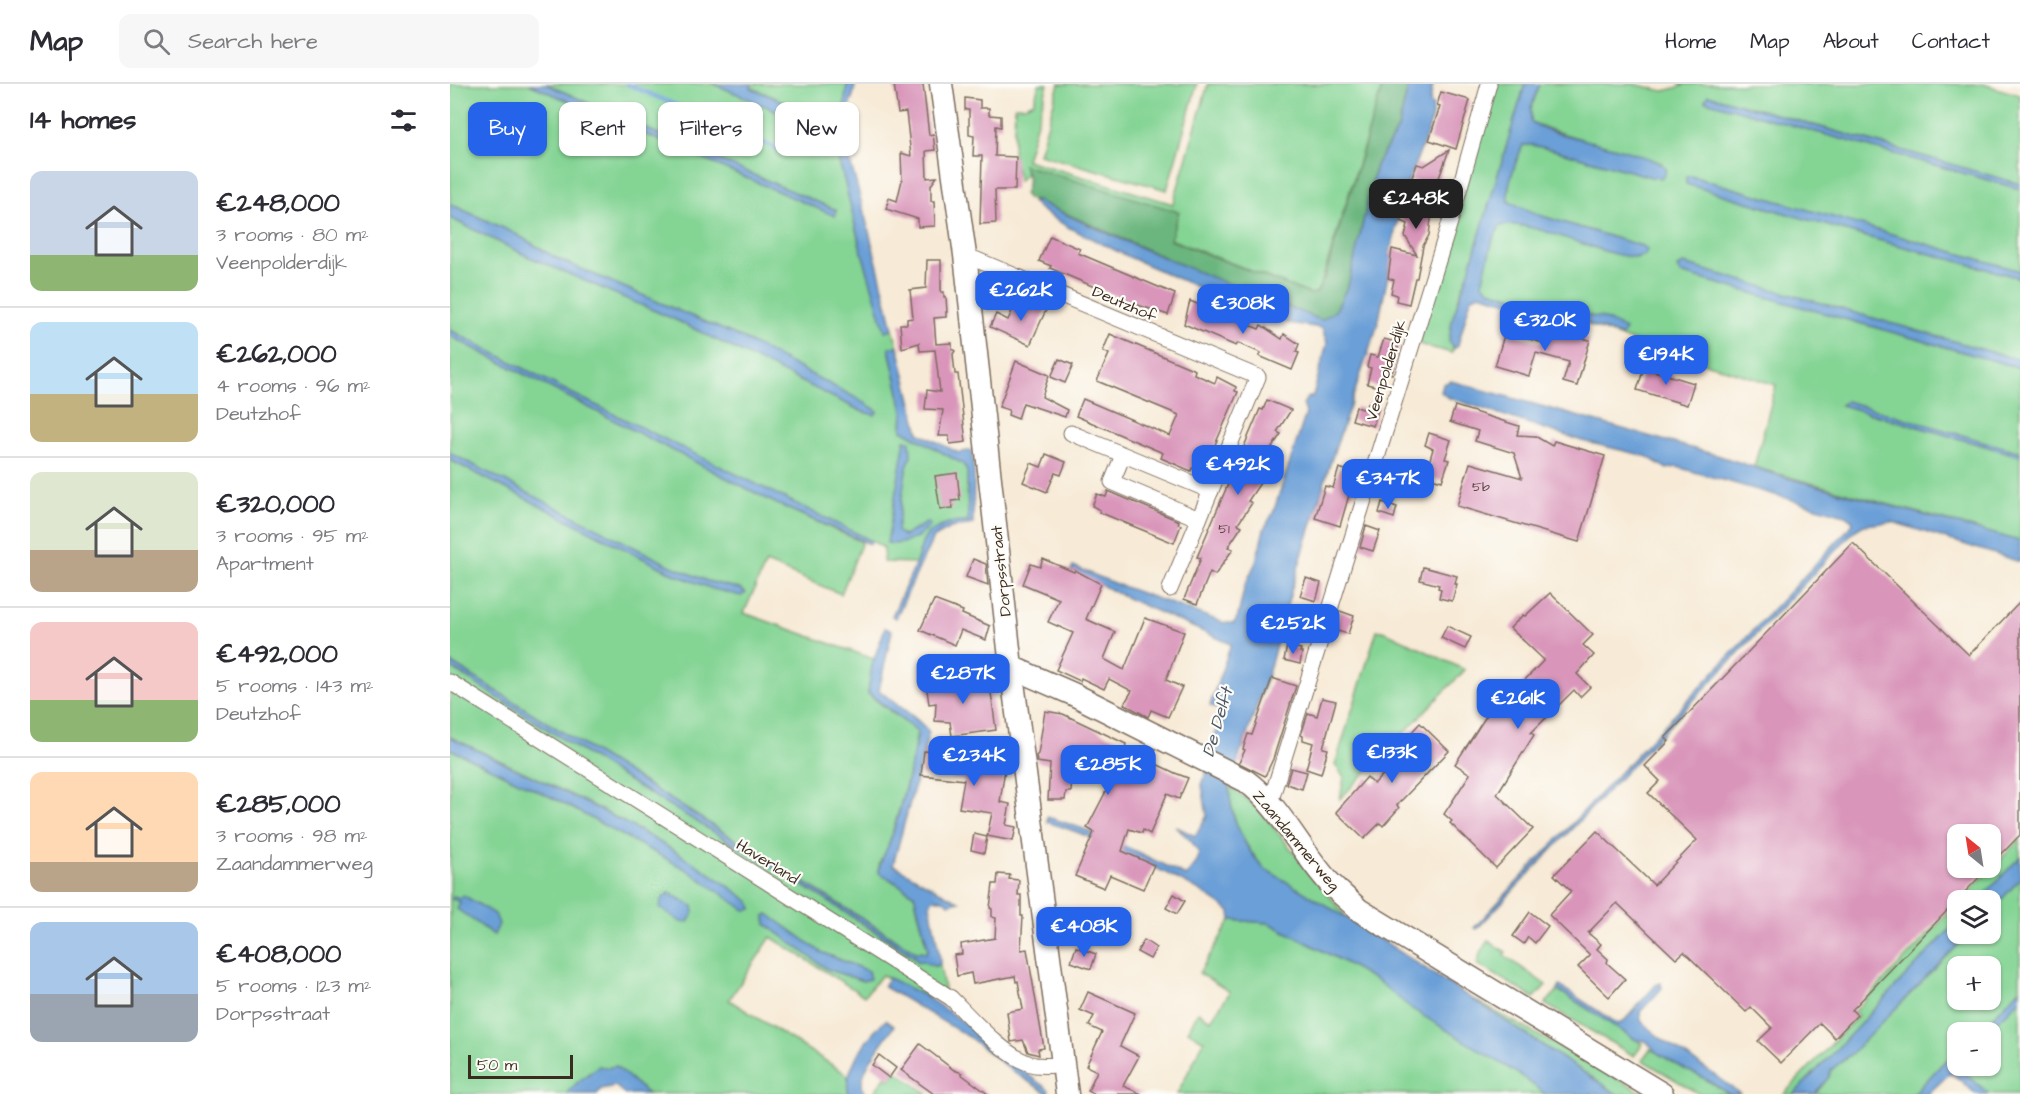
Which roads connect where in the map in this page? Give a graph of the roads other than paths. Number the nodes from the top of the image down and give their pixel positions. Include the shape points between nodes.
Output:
1 (941, 84) edge
2 (1489, 84) edge
3 (965, 255) junction
4 (1071, 433) dead end
5 (1123, 455) junction
6 (1211, 491) junction
7 (1200, 519) junction
8 (1170, 589) dead end
9 (1011, 667) junction
10 (450, 682) edge
11 (1270, 803) junction
12 (1063, 1065) junction
13 (1067, 1094) edge
14 (1662, 1094) edge

1 - 3 street, Dorpsstraat
2 - 11 street, Veenpolderdijk
3 - 6 street, Deutzhof via 1258,377
3 - 9 street, Dorpsstraat
4 - 5 street
5 - 6 street
5 - 7 street via 1112,482
6 - 7 street, Deutzhof
7 - 8 street, Deutzhof
9 - 11 street, Zaandammerweg via 1246,781
9 - 12 street, Dorpsstraat
10 - 12 street, Haverland via 951,998 1017,1057 1033,1065
11 - 14 street, Zaandammerweg via 1328,881 1359,910
12 - 13 street, Dorpsstraat

